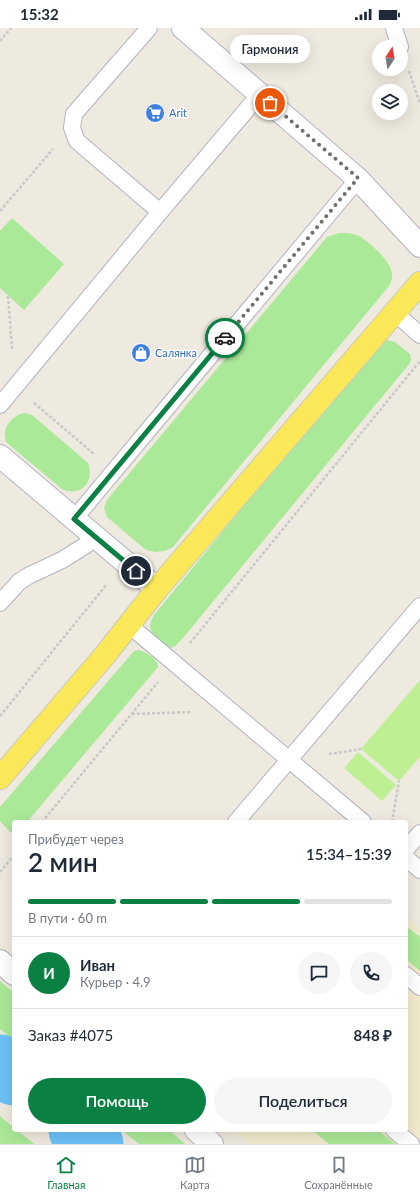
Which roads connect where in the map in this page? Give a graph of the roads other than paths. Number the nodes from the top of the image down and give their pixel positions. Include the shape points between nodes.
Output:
1 (150, 28) edge
2 (183, 28) edge
3 (394, 28) edge
4 (398, 40) edge
5 (260, 94) junction
6 (358, 178) junction
7 (160, 212) junction
8 (420, 246) edge
9 (420, 283) edge
10 (394, 312) junction
11 (420, 335) edge
12 (0, 405) edge
13 (0, 456) edge
14 (74, 519) junction
15 (96, 537) junction
16 (157, 589) junction
17 (0, 603) edge
18 (420, 606) edge
19 (129, 625) junction
20 (289, 760) junction
21 (0, 778) edge
22 (238, 820) edge
23 (361, 820) edge
24 (420, 833) edge
25 (408, 847) edge
26 (408, 860) edge
27 (420, 870) edge
28 (0, 961) edge
29 (12, 972) edge
30 (408, 977) edge
31 (420, 987) edge
32 (198, 1132) edge
33 (396, 1132) edge
34 (212, 1144) edge
35 (411, 1144) edge

1 - 7 lane via 74,114 72,128 77,141
2 - 5 street
3 - 4 lane
5 - 6 street
5 - 7 lane
6 - 8 street
6 - 14 lane
7 - 12 lane
9 - 10 main road
10 - 11 lane
10 - 16 main road
13 - 14 street
14 - 15 street
15 - 16 street
15 - 17 lane via 62,560 19,582
16 - 19 main road
18 - 20 lane
19 - 20 lane
19 - 21 main road
20 - 22 lane
20 - 23 lane
24 - 25 lane
26 - 27 lane
28 - 29 street
30 - 31 lane
32 - 34 street
33 - 35 lane

